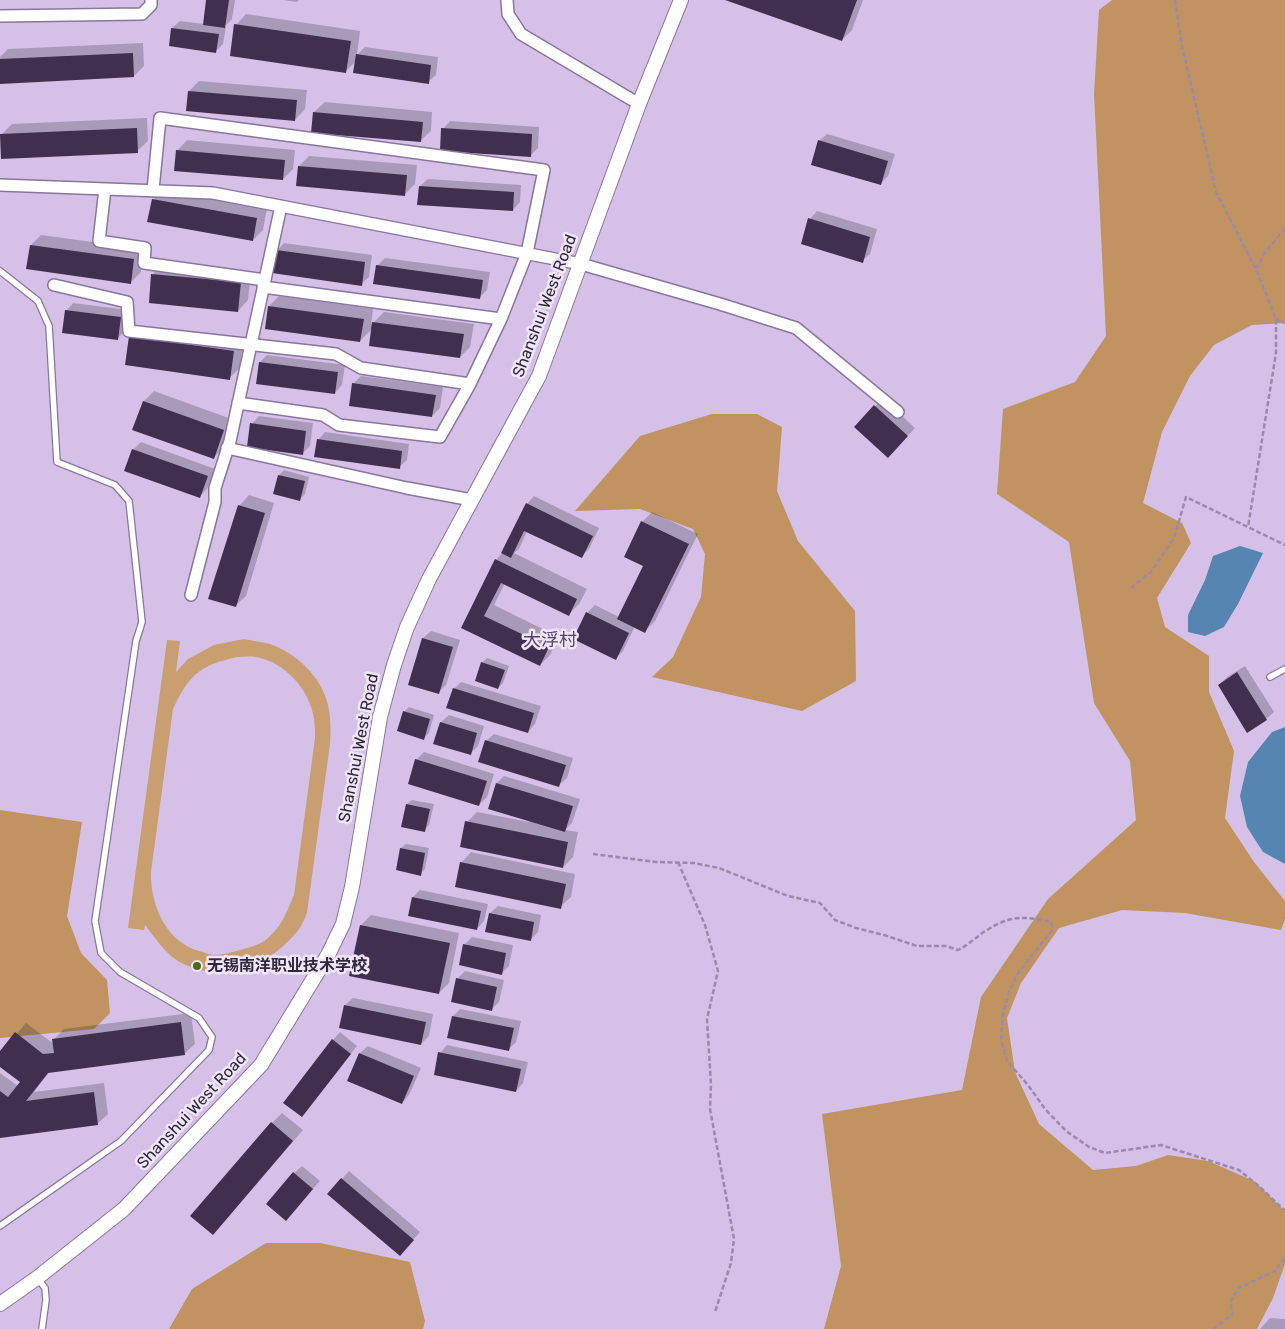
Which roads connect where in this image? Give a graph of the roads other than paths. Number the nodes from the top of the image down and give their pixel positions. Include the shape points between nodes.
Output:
1 (150, 0) edge
2 (507, 0) edge
3 (681, 0) edge
4 (0, 16) edge
5 (639, 104) junction
6 (0, 185) edge
7 (105, 189) junction
8 (153, 190) junction
9 (281, 206) junction
10 (527, 253) junction
11 (581, 264) junction
12 (0, 271) edge
13 (264, 284) junction
14 (54, 286) dead end
15 (502, 318) junction
16 (251, 344) junction
17 (470, 384) junction
18 (238, 403) junction
19 (898, 412) dead end
20 (227, 448) junction
21 (472, 500) junction
22 (191, 595) dead end
23 (1285, 669) edge
24 (1270, 677) dead end
25 (0, 1226) edge
26 (37, 1278) junction
27 (0, 1304) edge
28 (42, 1329) edge

1 - 4 street via 151,5 142,14
2 - 5 street via 508,14 521,34
3 - 5 street, Shanshui West Road
5 - 11 street, Shanshui West Road
6 - 7 street
7 - 8 street
7 - 13 street via 99,241 145,248 144,263
8 - 9 street via 213,193
8 - 10 street via 160,118 544,170
9 - 10 street
9 - 13 street
10 - 11 street
10 - 15 street
11 - 19 street via 796,328
11 - 21 street, Shanshui West Road via 539,376
12 - 25 lane via 38,301 49,326 57,462 115,485 129,501 142,622 136,641 95,921 101,953 120,972 199,1018 212,1037 209,1050 121,1141
13 - 15 street
13 - 16 street
14 - 16 street via 128,302 129,331
15 - 17 street
16 - 17 street via 336,354 362,368
16 - 18 street
17 - 18 street via 440,437 339,425 323,415
18 - 20 street
20 - 21 street
20 - 22 street
21 - 26 street, Shanshui West Road via 429,579 394,665 380,717 352,887 343,924 328,955 261,1065 124,1209
23 - 24 lane
26 - 27 street, Shanshui West Road
26 - 28 lane via 46,1294

